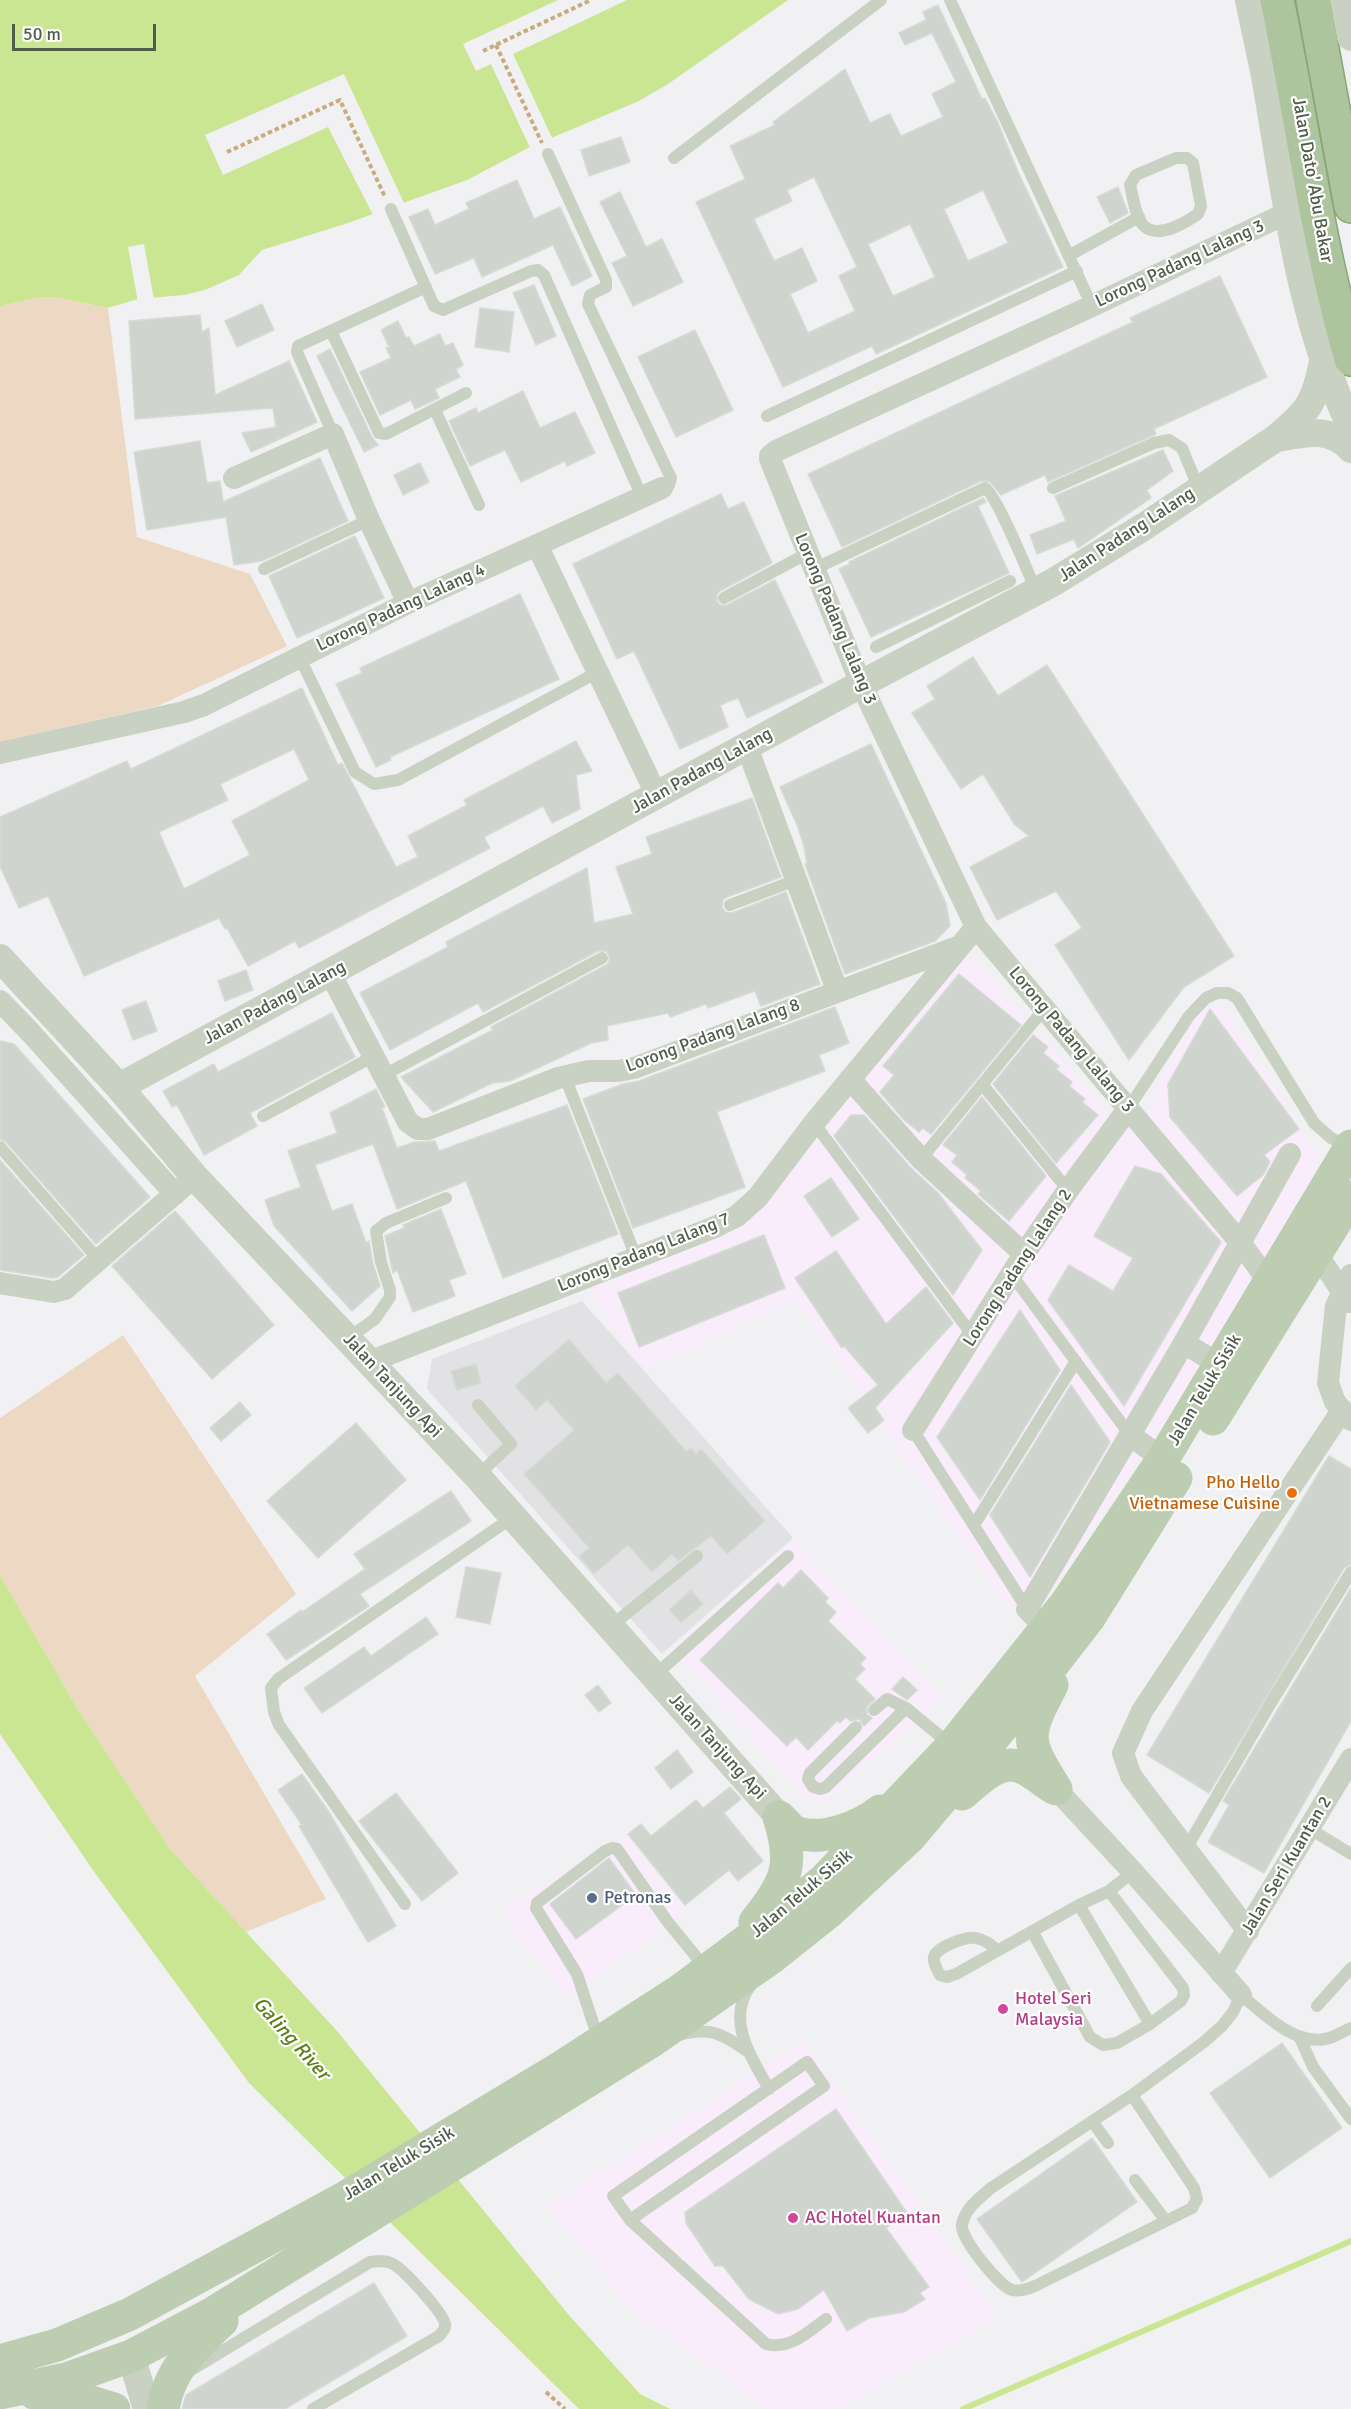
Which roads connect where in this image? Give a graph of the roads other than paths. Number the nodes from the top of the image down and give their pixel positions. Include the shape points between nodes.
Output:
1 (881, 0) edge
2 (950, 0) edge
3 (1249, 0) edge
4 (1277, 0) edge
5 (1313, 0) edge
6 (1344, 0) edge
7 (1351, 37) edge
8 (548, 154) road end
9 (674, 158) dead end
10 (1351, 206) edge
11 (391, 208) road end
12 (1287, 213) junction
13 (1139, 218) junction
14 (1070, 255) junction
15 (1077, 271) junction
16 (426, 287) junction
17 (1092, 306) junction
18 (331, 331) junction
19 (1337, 360) edge
20 (466, 393) dead end
21 (435, 410) junction
22 (767, 416) dead end
23 (1351, 427) edge
24 (333, 434) junction
25 (1276, 438) junction
26 (1351, 449) edge
27 (234, 478) dead end
28 (662, 488) joint
29 (1053, 488) dead end
30 (1199, 489) junction
31 (642, 497) junction
32 (479, 505) dead end
33 (369, 520) junction
34 (537, 545) junction
35 (811, 561) junction
36 (264, 569) dead end
37 (1010, 581) dead end
38 (1036, 591) junction
39 (724, 598) dead end
40 (408, 603) junction
41 (943, 627) junction
42 (876, 647) dead end
43 (299, 656) junction
44 (598, 672) junction
45 (861, 684) junction
46 (747, 747) junction
47 (0, 753) edge
48 (657, 796) junction
49 (796, 880) junction
50 (730, 905) dead end
51 (975, 927) junction
52 (960, 946) junction
53 (0, 958) edge
54 (602, 958) dead end
55 (330, 973) junction
56 (22, 980) junction
57 (837, 990) junction
58 (0, 1000) edge
59 (1044, 1009) junction
60 (379, 1066) junction
61 (565, 1077) junction
62 (850, 1079) junction
63 (982, 1084) junction
64 (118, 1087) junction
65 (1128, 1109) junction
66 (263, 1116) dead end
67 (814, 1124) junction
68 (1351, 1146) edge
69 (0, 1147) edge
70 (1290, 1154) dead end
71 (921, 1159) junction
72 (185, 1185) junction
73 (1068, 1190) junction
74 (1351, 1197) edge
75 (446, 1198) dead end
76 (1239, 1241) junction
77 (1024, 1254) junction
78 (1317, 1254) junction
79 (636, 1257) junction
80 (99, 1260) junction
81 (1012, 1275) junction
82 (1269, 1282) junction
83 (0, 1283) edge
84 (1348, 1291) edge
85 (973, 1336) junction
86 (348, 1339) junction
87 (1184, 1343) junction
88 (1076, 1361) junction
89 (369, 1362) junction
90 (1220, 1365) junction
91 (478, 1405) dead end
92 (1348, 1416) edge
93 (913, 1430) joint
94 (1130, 1435) junction
95 (1163, 1459) junction
96 (477, 1476) junction
97 (513, 1517) junction
98 (974, 1525) junction
99 (697, 1556) dead end
100 (788, 1556) dead end
101 (1351, 1572) edge
102 (1089, 1618) junction
103 (1036, 1619) junction
104 (610, 1627) junction
105 (654, 1676) junction
106 (906, 1708) junction
107 (874, 1710) dead end
108 (856, 1727) dead end
109 (952, 1746) junction
110 (1351, 1759) edge
111 (925, 1776) junction
112 (1056, 1789) junction
113 (779, 1817) junction
114 (1310, 1828) junction
115 (910, 1837) junction
116 (1186, 1849) junction
117 (1351, 1854) edge
118 (1133, 1872) junction
119 (1109, 1891) junction
120 (405, 1904) dead end
121 (1079, 1905) junction
122 (1032, 1931) junction
123 (1248, 1931) junction
124 (997, 1950) junction
125 (771, 1958) junction
126 (720, 1961) junction
127 (1351, 1968) edge
128 (1221, 1973) junction
129 (1241, 1995) junction
130 (1317, 2006) dead end
131 (1150, 2024) junction
132 (1351, 2028) edge
133 (1300, 2038) junction
134 (652, 2041) junction
135 (600, 2042) junction
136 (750, 2053) junction
137 (769, 2089) junction
138 (1132, 2095) junction
139 (1351, 2119) edge
140 (1092, 2121) junction
141 (476, 2133) junction
142 (1108, 2143) dead end
143 (1135, 2180) dead end
144 (354, 2209) junction
145 (630, 2220) junction
146 (1166, 2221) junction
147 (212, 2271) junction
148 (267, 2280) junction
149 (826, 2319) dead end
150 (131, 2356) junction
151 (3, 2386) edge
152 (166, 2396) edge
153 (114, 2409) edge
154 (147, 2409) edge
155 (313, 2409) edge

1 - 9 lane
2 - 14 lane
3 - 12 street
4 - 19 highway, Jalan Dato' Abu Bakar via 1337,310
5 - 10 highway, Jalan Dato' Abu Bakar
6 - 7 street
8 - 28 lane via 606,280 606,287 590,295 588,304 671,478 669,485
11 - 16 lane
12 - 17 street, Lorong Padang Lalang 3
12 - 19 street via 1299,270
13 - 13 lane via 1130,185 1136,175 1176,158 1193,163 1201,206 1198,214 1161,232 1143,225
13 - 14 lane
14 - 15 lane
15 - 17 lane
15 - 22 lane
16 - 18 lane
16 - 31 lane via 434,306 443,310 531,272 538,270 544,275
17 - 35 street, Lorong Padang Lalang 3 via 772,453 770,462
18 - 21 lane via 379,433 386,434
18 - 24 lane via 298,346 297,352
19 - 23 street
19 - 25 street, Jalan Padang Lalang via 1302,417
20 - 21 lane
21 - 32 lane
24 - 27 street
24 - 33 street
25 - 26 street via 1325,433
25 - 30 street, Jalan Padang Lalang
28 - 31 street, Lorong Padang Lalang 4
29 - 30 lane via 1169,440 1182,448
30 - 38 street, Jalan Padang Lalang
31 - 34 street, Lorong Padang Lalang 4
33 - 36 lane
33 - 40 street
34 - 40 street, Lorong Padang Lalang 4
34 - 44 street
35 - 38 lane via 985,488
35 - 39 lane
35 - 45 street, Lorong Padang Lalang 3
37 - 41 lane
38 - 41 street, Jalan Padang Lalang
40 - 43 street, Lorong Padang Lalang 4
41 - 42 lane
41 - 45 street, Jalan Padang Lalang
43 - 44 lane via 355,772 374,784 398,780
43 - 47 street, Lorong Padang Lalang 4 via 184,712
44 - 48 street
45 - 46 street, Jalan Padang Lalang
45 - 51 street, Lorong Padang Lalang 3
46 - 48 street, Jalan Padang Lalang
46 - 49 street
48 - 55 street, Jalan Padang Lalang
49 - 50 lane
49 - 57 street
51 - 52 street, Lorong Padang Lalang 7
51 - 59 street, Lorong Padang Lalang 3
52 - 57 street, Lorong Padang Lalang 8
52 - 62 street, Lorong Padang Lalang 7
53 - 56 street, Jalan Tanjung Api
54 - 60 lane
55 - 60 street, Lorong Padang Lalang 8
55 - 64 street, Jalan Padang Lalang
56 - 58 street
56 - 64 street, Jalan Tanjung Api
57 - 61 street, Lorong Padang Lalang 8 via 634,1068
58 - 72 street
59 - 63 lane
59 - 65 street, Lorong Padang Lalang 3
60 - 61 street, Lorong Padang Lalang 8 via 408,1122 418,1129 428,1129
60 - 66 lane
61 - 79 lane
62 - 67 street, Lorong Padang Lalang 7
62 - 71 street
63 - 71 lane
63 - 73 lane
64 - 72 street, Jalan Tanjung Api
65 - 68 lane via 1188,1016 1206,998 1228,993 1237,998 1314,1123 1331,1138
65 - 73 street, Lorong Padang Lalang 2
65 - 76 street, Lorong Padang Lalang 3
67 - 79 street, Lorong Padang Lalang 7 via 758,1197 737,1216
67 - 85 lane
68 - 82 main road, Jalan Teluk Sisik
69 - 80 lane
70 - 76 street
71 - 77 street
72 - 80 street
72 - 86 street, Jalan Tanjung Api
73 - 77 street, Lorong Padang Lalang 2
74 - 78 main road, Jalan Teluk Sisik
75 - 86 lane via 376,1231 390,1297 375,1319
76 - 82 street, Lorong Padang Lalang 3
76 - 87 street
77 - 81 street, Lorong Padang Lalang 2
78 - 84 street
78 - 102 main road, Jalan Teluk Sisik
79 - 89 street, Lorong Padang Lalang 7
80 - 83 street via 65,1289 54,1292
81 - 85 street, Lorong Padang Lalang 2
81 - 88 lane
82 - 90 main road, Jalan Teluk Sisik
84 - 92 street via 1336,1306 1328,1383 1335,1402
85 - 93 street, Lorong Padang Lalang 2
86 - 89 street, Jalan Tanjung Api
87 - 90 street
87 - 94 street
88 - 94 lane
88 - 98 lane
89 - 96 street, Jalan Tanjung Api
90 - 95 main road, Jalan Teluk Sisik
91 - 96 lane via 511,1444
92 - 116 street via 1142,1711 1123,1753 1131,1776
93 - 98 lane
94 - 95 street
94 - 103 street
95 - 103 main road, Jalan Teluk Sisik via 1067,1602
96 - 97 street, Jalan Tanjung Api
97 - 104 street, Jalan Tanjung Api
97 - 120 lane via 278,1678 271,1688 279,1725
98 - 103 lane
99 - 104 lane
100 - 105 lane
101 - 116 lane
102 - 112 main road via 1034,1719 1033,1750
102 - 115 main road, Jalan Teluk Sisik
103 - 109 main road, Jalan Teluk Sisik
104 - 105 street, Jalan Tanjung Api
105 - 113 street, Jalan Tanjung Api
106 - 107 lane via 887,1699
106 - 108 lane via 826,1786 813,1787 808,1779 810,1773
106 - 109 lane
109 - 111 main road, Jalan Teluk Sisik
110 - 114 street, Jalan Seri Kuantan 2
111 - 113 main road via 869,1819 842,1830 816,1836 795,1832
111 - 126 main road, Jalan Teluk Sisik via 825,1879
112 - 115 main road via 1020,1767 1006,1765 988,1772
112 - 118 street
113 - 126 main road via 788,1844 782,1885
114 - 117 lane
114 - 123 street, Jalan Seri Kuantan 2
115 - 125 main road, Jalan Teluk Sisik via 830,1911
116 - 123 street
118 - 119 lane
118 - 128 street
119 - 121 lane
119 - 131 lane via 1183,1988 1181,2001
121 - 122 lane
121 - 131 lane
122 - 124 lane
122 - 131 lane via 1090,2037 1103,2045 1117,2043
123 - 128 street, Jalan Seri Kuantan 2
124 - 124 lane via 973,1937 938,1951 934,1958 940,1975 947,1977
125 - 134 main road, Jalan Teluk Sisik
125 - 136 lane via 741,1998 742,2035
126 - 135 main road, Jalan Teluk Sisik
126 - 135 lane via 667,1921 617,1849 605,1851 537,1903 536,1908 577,1974
127 - 130 lane
128 - 129 street
129 - 133 lane
129 - 138 lane via 1222,2026
132 - 133 lane via 1329,2039
133 - 139 lane via 1313,2067
134 - 136 lane via 705,2031 722,2034
134 - 141 main road, Jalan Teluk Sisik
135 - 141 main road, Jalan Teluk Sisik
136 - 137 lane
137 - 145 lane via 613,2196
137 - 145 lane via 807,2062 824,2086
138 - 140 lane
138 - 146 lane via 1194,2188 1197,2199 1192,2208
140 - 142 lane
140 - 146 lane via 973,2204 964,2216 966,2240 1002,2284 1021,2291
141 - 144 main road, Jalan Teluk Sisik
143 - 146 lane
144 - 147 main road, Jalan Teluk Sisik
144 - 148 main road, Jalan Teluk Sisik
145 - 149 lane via 766,2344 788,2344
147 - 150 main road via 138,2327 129,2344
147 - 151 main road, Jalan Teluk Sisik via 95,2331 57,2345
148 - 150 main road, Jalan Teluk Sisik
148 - 152 main road via 191,2349 177,2367
150 - 151 main road, Jalan Teluk Sisik via 66,2379
150 - 154 street
151 - 153 main road
152 - 155 lane via 370,2262 396,2265 439,2312 444,2330

